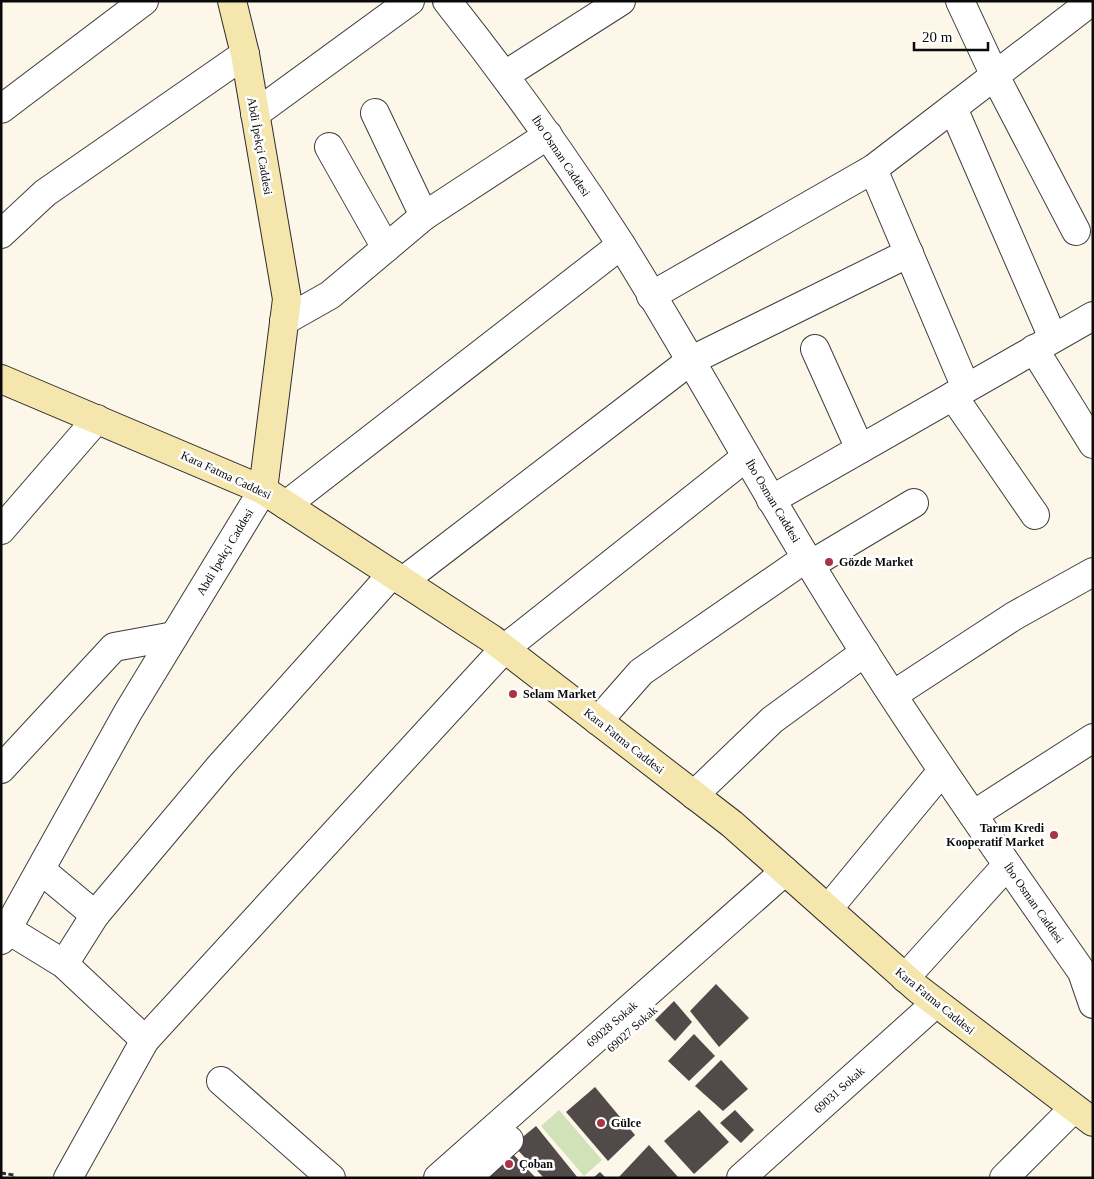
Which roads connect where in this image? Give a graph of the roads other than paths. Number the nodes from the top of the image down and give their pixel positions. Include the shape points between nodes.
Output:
1 (144, 1) edge
2 (232, 1) edge
3 (410, 1) edge
4 (447, 1) edge
5 (622, 1) edge
6 (960, 1) edge
7 (1092, 1) edge
8 (245, 54) junction
9 (505, 74) junction
10 (995, 76) junction
11 (953, 108) junction
12 (1, 110) edge
13 (375, 113) dead end
14 (255, 114) junction
15 (548, 135) junction
16 (329, 147) dead end
17 (873, 169) junction
18 (424, 216) junction
19 (1076, 231) dead end
20 (1, 234) edge
21 (621, 245) junction
22 (386, 248) junction
23 (909, 253) junction
24 (651, 296) junction
25 (1093, 316) edge
26 (284, 321) junction
27 (1043, 344) junction
28 (815, 349) dead end
29 (690, 361) junction
30 (1, 379) edge
31 (959, 392) junction
32 (97, 419) junction
33 (1093, 444) edge
34 (860, 449) junction
35 (746, 457) junction
36 (263, 490) junction
37 (771, 500) junction
38 (914, 503) dead end
39 (286, 505) junction
40 (1035, 516) dead end
41 (1, 530) edge
42 (808, 562) junction
43 (1093, 572) edge
44 (397, 578) junction
45 (174, 636) junction
46 (504, 648) junction
47 (865, 652) junction
48 (893, 695) junction
49 (598, 720) junction
50 (1093, 738) edge
51 (1, 770) edge
52 (942, 771) junction
53 (694, 795) junction
54 (973, 815) junction
55 (1007, 865) junction
56 (41, 870) junction
57 (790, 876) junction
58 (828, 909) junction
59 (95, 915) junction
60 (4, 935) edge
61 (64, 964) junction
62 (905, 978) junction
63 (936, 1003) junction
64 (1093, 1004) edge
65 (146, 1040) junction
66 (221, 1081) dead end
67 (1083, 1116) edge
68 (68, 1178) edge
69 (331, 1178) edge
70 (438, 1178) edge
71 (468, 1178) edge
72 (741, 1178) edge
73 (1004, 1178) edge

1 - 12 street
2 - 8 main road, Abdi İpekçi Caddesi
3 - 14 street
4 - 9 street, İbo Osman Caddesi
5 - 9 street
6 - 10 street
7 - 10 street
8 - 14 main road, Abdi İpekçi Caddesi
8 - 20 street via 45,193
9 - 15 street, İbo Osman Caddesi
10 - 11 street
10 - 19 street
11 - 17 street
11 - 27 street
13 - 18 street
14 - 26 main road, Abdi İpekçi Caddesi via 287,298
15 - 18 street
15 - 21 street, İbo Osman Caddesi
16 - 22 street
17 - 23 street
17 - 24 street
18 - 22 street
21 - 24 street, İbo Osman Caddesi
21 - 39 street
22 - 26 street via 330,295
23 - 29 street
23 - 31 street
24 - 29 street, İbo Osman Caddesi
25 - 27 street
26 - 36 main road, Abdi İpekçi Caddesi
27 - 31 street
27 - 33 street
28 - 34 street
29 - 35 street, İbo Osman Caddesi
29 - 44 street
30 - 32 main road, Kara Fatma Caddesi
31 - 34 street
31 - 40 street
32 - 36 main road, Kara Fatma Caddesi
32 - 41 street
34 - 37 street
35 - 37 street, İbo Osman Caddesi
35 - 46 street
36 - 39 main road, Kara Fatma Caddesi
36 - 45 street, Abdi İpekçi Caddesi
37 - 42 street, İbo Osman Caddesi
38 - 42 street
39 - 44 main road, Kara Fatma Caddesi
42 - 47 street, İbo Osman Caddesi
42 - 49 street via 641,672
43 - 48 street via 1014,616
44 - 46 main road, Kara Fatma Caddesi
44 - 59 street via 221,766
45 - 51 street via 114,647
45 - 56 street, Abdi İpekçi Caddesi
46 - 49 main road, Kara Fatma Caddesi
46 - 65 street
47 - 48 street, İbo Osman Caddesi
47 - 53 street via 772,720
48 - 52 street, İbo Osman Caddesi
49 - 53 main road, Kara Fatma Caddesi
50 - 54 street
52 - 54 street, İbo Osman Caddesi
52 - 58 street
53 - 57 main road, Kara Fatma Caddesi
54 - 55 street, İbo Osman Caddesi
55 - 62 street
55 - 64 street, İbo Osman Caddesi via 1082,972
56 - 59 street
56 - 60 street, Abdi İpekçi Caddesi
57 - 58 main road, Kara Fatma Caddesi
57 - 70 street, 69028 Sokak
57 - 71 street, 69027 Sokak
58 - 62 main road, Kara Fatma Caddesi
59 - 61 street
60 - 61 street
61 - 65 street
62 - 63 main road, Kara Fatma Caddesi
63 - 67 main road, Kara Fatma Caddesi
63 - 72 street, 69031 Sokak
65 - 68 street
66 - 69 street
67 - 73 street

